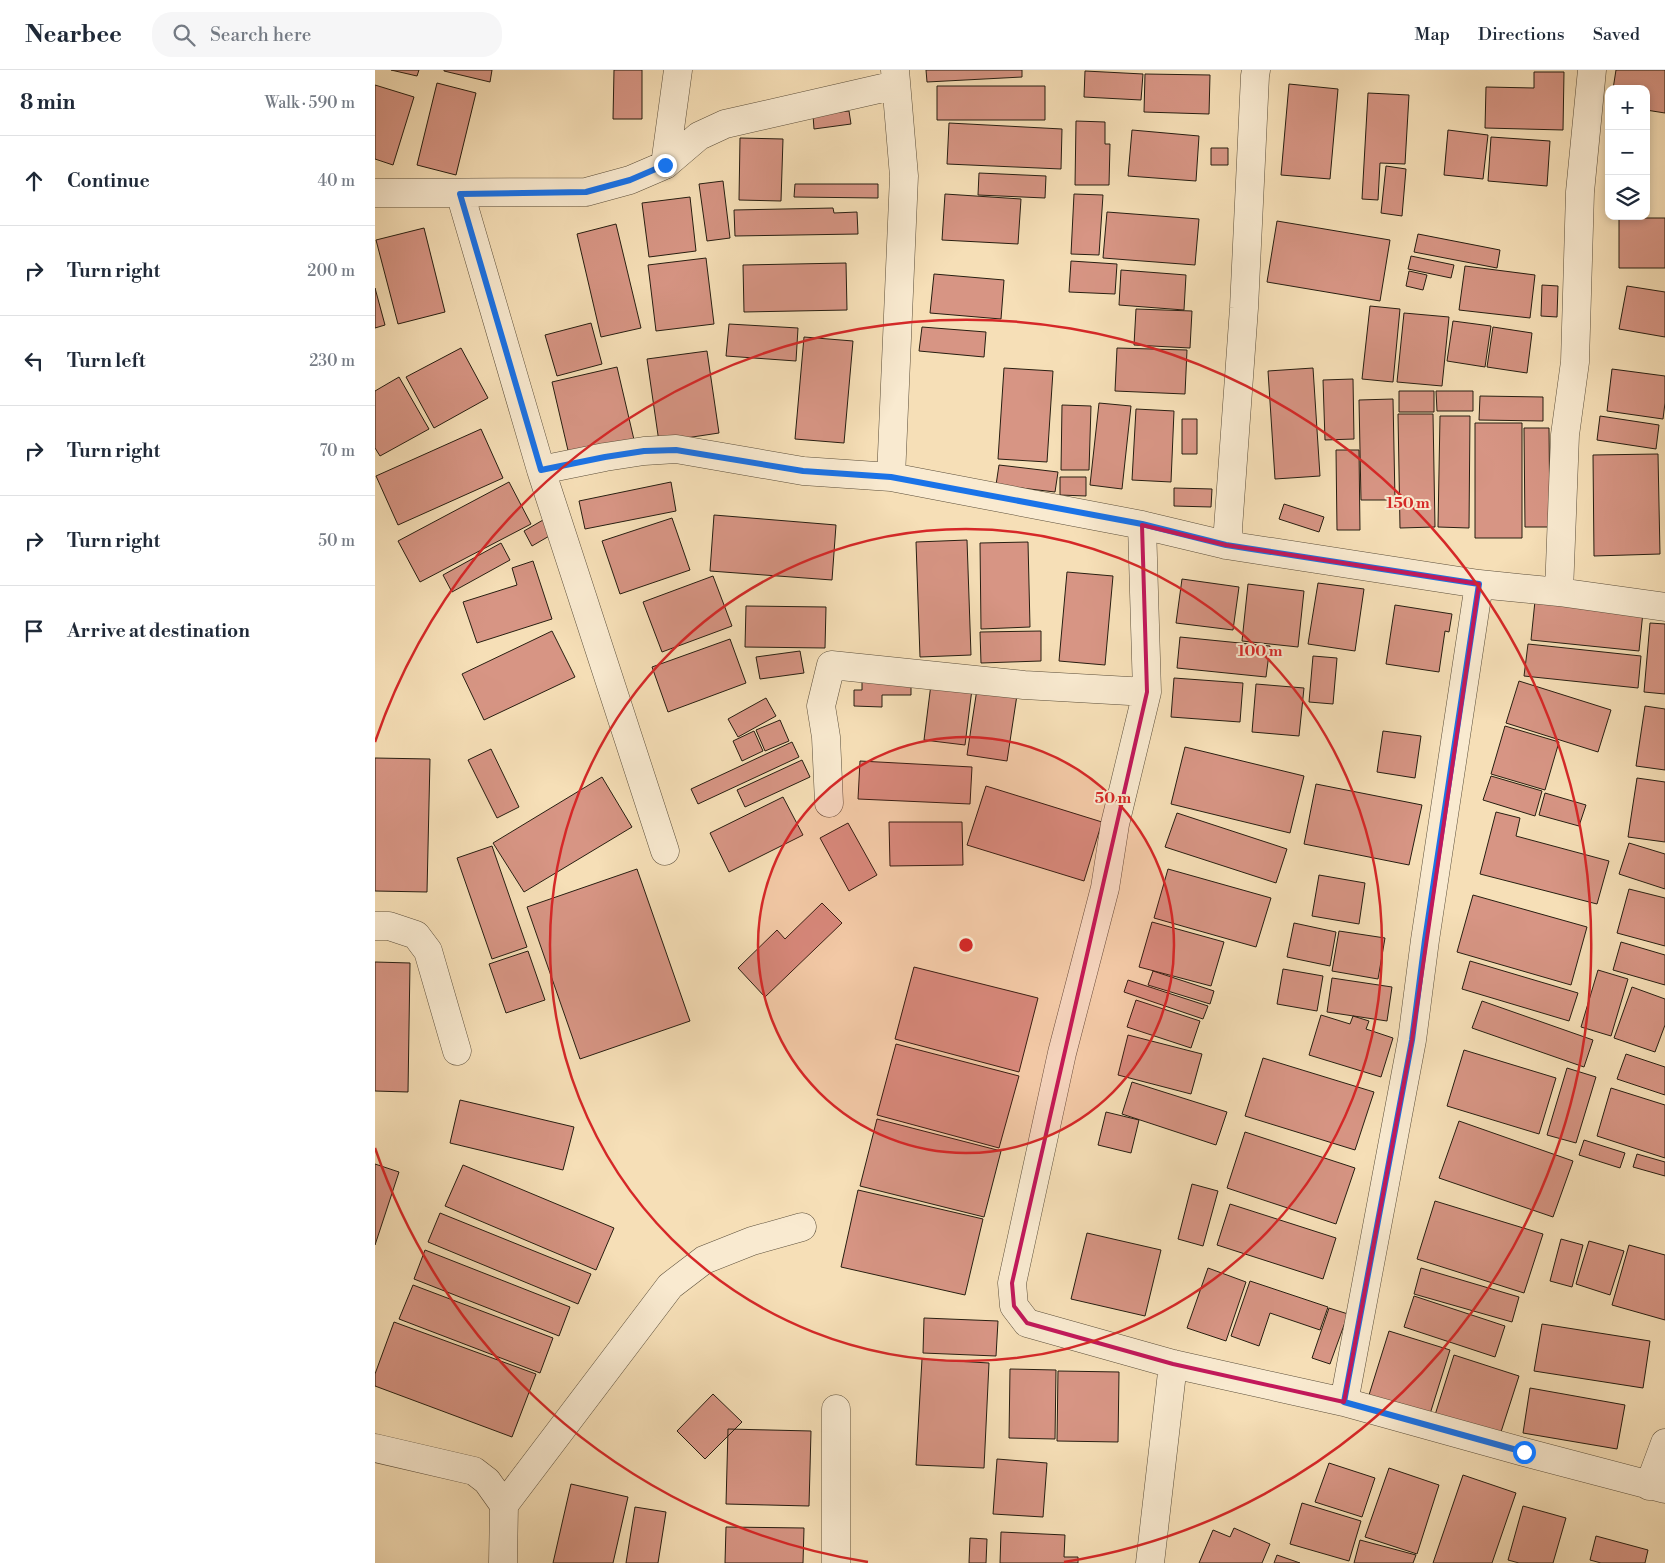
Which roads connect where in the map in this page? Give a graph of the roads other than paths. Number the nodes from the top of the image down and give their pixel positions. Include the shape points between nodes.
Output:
1 (678, 70) edge
2 (1256, 70) edge
3 (1592, 70) edge
4 (896, 77) edge
5 (665, 165) junction
6 (375, 193) edge
7 (460, 194) junction
8 (541, 470) junction
9 (891, 477) junction
10 (1142, 524) junction
11 (1226, 545) junction
12 (1479, 584) junction
13 (1559, 592) junction
14 (1665, 607) edge
15 (1147, 692) junction
16 (829, 803) dead end
17 (665, 851) dead end
18 (375, 926) edge
19 (457, 1051) dead end
20 (802, 1227) dead end
21 (1173, 1364) junction
22 (1344, 1402) junction
23 (836, 1409) dead end
24 (1665, 1444) edge
25 (375, 1448) edge
26 (1657, 1487) edge
27 (504, 1505) junction
28 (503, 1563) edge
29 (836, 1563) edge
30 (1150, 1563) edge

1 - 5 street
2 - 11 street via 1244,308 1229,539
3 - 13 street via 1580,192 1575,362 1565,435
4 - 5 street via 725,124 699,136
4 - 9 street via 904,176
5 - 7 street via 630,180 586,192
6 - 7 street
7 - 8 street
8 - 9 street via 629,453 676,450 803,471
8 - 17 street
9 - 10 street
10 - 11 street
10 - 15 street
11 - 12 street
12 - 13 street
12 - 22 street via 1412,1040
13 - 14 street
15 - 16 street via 1024,685 831,665 821,706
15 - 21 street via 1115,824 1105,888 1063,1053 1012,1284 1014,1306 1027,1323
18 - 19 street via 389,926 415,935 428,951
20 - 27 street via 752,1241 704,1260 670,1286
21 - 22 street
21 - 30 street
22 - 26 street
23 - 29 street
24 - 26 street
25 - 27 street via 474,1471 487,1481
27 - 28 street

